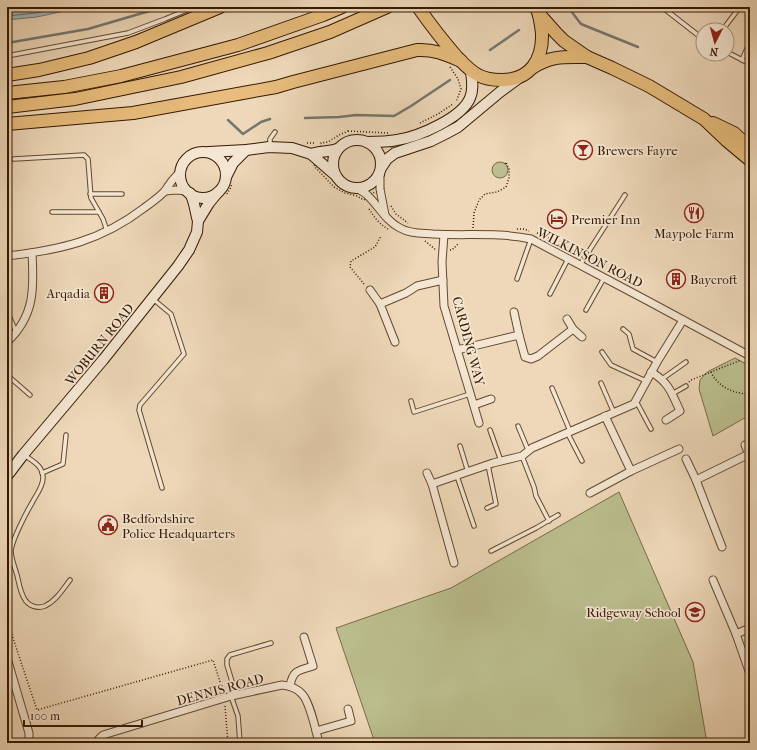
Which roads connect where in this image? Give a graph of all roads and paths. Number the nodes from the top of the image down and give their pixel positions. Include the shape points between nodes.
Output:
1 (194, 7) edge
2 (220, 7) edge
3 (342, 7) edge
4 (387, 7) edge
5 (418, 7) edge
6 (662, 7) edge
7 (740, 7) edge
8 (538, 10) edge
9 (729, 22) edge
10 (695, 33) edge
11 (750, 43) edge
12 (7, 56) edge
13 (735, 56) edge
14 (587, 57) junction
15 (742, 60) junction
16 (461, 61) junction
17 (750, 64) edge
18 (471, 71) junction
19 (525, 74) junction
20 (7, 75) edge
21 (460, 89) dead end
22 (7, 94) edge
23 (7, 108) edge
24 (704, 119) junction
25 (420, 123) dead end
26 (7, 124) edge
27 (275, 132) dead end
28 (390, 141) junction
29 (366, 142) junction
30 (269, 147) junction
31 (750, 148) edge
32 (337, 149) junction
33 (246, 150) junction
34 (207, 152) junction
35 (395, 153) junction
36 (316, 155) junction
37 (14, 159) dead end
38 (750, 160) edge
39 (505, 164) dead end
40 (381, 169) junction
41 (180, 170) junction
42 (334, 174) junction
43 (226, 177) junction
44 (358, 188) junction
45 (165, 191) junction
46 (380, 191) junction
47 (188, 192) junction
48 (218, 192) junction
49 (90, 194) junction
50 (122, 194) dead end
51 (625, 195) dead end
52 (368, 196) junction
53 (52, 212) dead end
54 (99, 212) junction
55 (386, 217) junction
56 (198, 221) junction
57 (473, 227) dead end
58 (107, 232) junction
59 (444, 235) junction
60 (381, 236) dead end
61 (531, 239) junction
62 (32, 253) junction
63 (7, 256) edge
64 (568, 259) junction
65 (580, 265) junction
66 (604, 278) junction
67 (516, 279) dead end
68 (443, 280) junction
69 (370, 290) joint
70 (550, 294) dead end
71 (152, 299) junction
72 (380, 304) junction
73 (586, 310) dead end
74 (7, 311) edge
75 (514, 312) dead end
76 (567, 320) dead end
77 (683, 320) junction
78 (574, 329) junction
79 (623, 329) dead end
80 (16, 332) junction
81 (519, 335) junction
82 (582, 337) dead end
83 (7, 342) edge
84 (395, 342) dead end
85 (457, 350) junction
86 (602, 352) dead end
87 (747, 358) edge
88 (656, 362) junction
89 (686, 362) dead end
90 (651, 372) junction
91 (711, 372) junction
92 (7, 374) edge
93 (662, 380) junction
94 (646, 381) junction
95 (601, 383) dead end
96 (686, 386) joint
97 (552, 388) dead end
98 (470, 394) junction
99 (672, 394) junction
100 (750, 394) edge
101 (30, 395) dead end
102 (491, 399) dead end
103 (411, 401) dead end
104 (636, 401) junction
105 (474, 405) junction
106 (614, 413) junction
107 (605, 416) junction
108 (666, 420) dead end
109 (479, 423) dead end
110 (518, 426) dead end
111 (651, 428) dead end
112 (490, 430) dead end
113 (568, 432) junction
114 (66, 435) dead end
115 (744, 445) dead end
116 (460, 446) dead end
117 (679, 449) dead end
118 (528, 450) junction
119 (23, 455) junction
120 (522, 456) junction
121 (750, 456) edge
122 (686, 459) dead end
123 (501, 461) junction
124 (582, 462) dead end
125 (488, 465) junction
126 (631, 471) junction
127 (42, 472) junction
128 (468, 472) junction
129 (427, 473) dead end
130 (7, 476) edge
131 (457, 476) junction
132 (696, 480) junction
133 (432, 484) junction
134 (162, 488) dead end
135 (590, 493) dead end
136 (488, 508) dead end
137 (558, 516) dead end
138 (549, 521) junction
139 (474, 526) dead end
140 (722, 547) dead end
141 (491, 551) dead end
142 (454, 564) dead end
143 (70, 580) dead end
144 (714, 580) dead end
145 (7, 620) edge
146 (750, 628) edge
147 (736, 634) junction
148 (304, 637) dead end
149 (271, 643) dead end
150 (7, 658) edge
151 (750, 674) edge
152 (290, 686) junction
153 (231, 696) junction
154 (348, 709) dead end
155 (316, 731) junction
156 (26, 743) edge
157 (95, 743) edge
158 (228, 743) edge
159 (240, 743) edge
160 (319, 743) edge

1 - 12 lane via 128,33
2 - 20 highway via 136,42 89,58
3 - 22 highway via 238,45 121,76
4 - 23 highway via 330,32 268,54 180,77 75,99
5 - 16 highway
6 - 10 lane
7 - 9 lane
8 - 14 highway via 564,41
8 - 19 highway via 542,38 540,52 535,64
11 - 15 lane
13 - 15 lane
14 - 19 highway via 556,58 543,62
14 - 24 highway via 649,86
15 - 17 lane
16 - 18 highway
16 - 26 highway via 438,52 417,50 276,87 133,113
18 - 19 highway via 498,80
18 - 28 main road via 472,93 465,107 428,130
19 - 35 main road via 458,127 432,141
21 - 25 path via 455,102
24 - 31 highway via 734,133
24 - 38 highway
27 - 30 lane via 270,139
28 - 29 main road
28 - 35 path
28 - 36 path via 388,133 348,131 321,143
29 - 32 main road via 351,140
29 - 40 main road via 378,152
30 - 33 main road
30 - 36 main road via 292,148
32 - 36 main road
32 - 42 main road via 332,161
33 - 34 main road
33 - 43 main road via 233,163
34 - 41 main road via 193,154 187,158
34 - 43 main road via 219,158 226,170
35 - 40 main road via 387,159
35 - 46 path via 397,157 391,162 383,178 384,190
36 - 42 main road
36 - 52 path via 314,166 334,187 364,200
37 - 49 lane via 84,155 88,159
39 - 57 path via 506,162 510,178 506,187 485,194 479,200 474,213
40 - 44 main road via 372,183
40 - 46 street
41 - 45 street
41 - 47 main road via 181,182
42 - 44 main road via 344,185
43 - 48 main road
44 - 52 street, WILKINSON ROAD
45 - 47 street
45 - 58 street via 134,216
46 - 52 path
46 - 55 street
47 - 48 main road via 204,198
47 - 56 main road, WOBURN ROAD via 192,197
48 - 56 main road, WOBURN ROAD
49 - 50 lane
49 - 54 lane
51 - 65 lane
52 - 55 street, WILKINSON ROAD
53 - 54 lane
54 - 58 lane
55 - 59 street, WILKINSON ROAD via 400,228 415,233
56 - 71 main road, WOBURN ROAD via 197,232 189,250
58 - 62 street via 58,248
59 - 61 street, WILKINSON ROAD
59 - 68 street, CARDING WAY
60 - 69 path via 375,247 351,261 350,267
61 - 64 street, WILKINSON ROAD
61 - 67 lane
62 - 63 street
62 - 80 street via 33,292 25,317
64 - 65 street, WILKINSON ROAD
64 - 70 lane
65 - 66 street, WILKINSON ROAD
66 - 73 lane
66 - 77 street, WILKINSON ROAD
68 - 72 street via 417,286
68 - 85 street, CARDING WAY via 444,306
69 - 72 street
71 - 119 main road, WOBURN ROAD
71 - 134 lane via 171,314 184,354 140,405 139,410
72 - 84 street
74 - 80 lane
75 - 81 street
76 - 78 street
77 - 87 street, WILKINSON ROAD
77 - 88 street
78 - 81 street via 531,359 525,357
78 - 82 street
79 - 88 lane via 629,334 633,349
80 - 83 street
81 - 85 street
85 - 98 street, CARDING WAY
86 - 94 lane via 611,365
87 - 91 path
88 - 90 street
89 - 93 lane
90 - 93 street
90 - 94 street
91 - 96 path via 691,380
91 - 100 path via 724,387 738,393
92 - 101 lane
93 - 99 street via 667,383
94 - 104 street
95 - 106 lane
96 - 99 lane
97 - 113 lane
98 - 103 lane via 414,412
98 - 105 street, CARDING WAY
99 - 108 street via 680,411
102 - 105 street, CARDING WAY
104 - 106 street
104 - 111 lane
105 - 109 street, CARDING WAY
106 - 107 street
107 - 113 street
107 - 126 street
110 - 118 lane
112 - 123 lane
113 - 118 street
113 - 124 lane
114 - 127 lane via 63,464
115 - 121 street
116 - 128 lane
117 - 126 street
118 - 120 street
119 - 127 lane via 40,467
119 - 130 main road, WOBURN ROAD
120 - 123 street
120 - 138 lane via 536,496
121 - 132 street
122 - 132 street
123 - 125 street
125 - 128 street
125 - 136 lane via 496,504
126 - 135 street
127 - 143 lane via 42,485 12,545 11,552 22,594 30,605 48,605
128 - 131 street
129 - 133 street
131 - 133 street
131 - 139 lane
132 - 140 street
133 - 142 street
137 - 138 lane
138 - 141 lane
144 - 147 street
145 - 153 path via 37,710 213,660
146 - 147 street
147 - 151 street
148 - 152 street via 313,666 294,673
149 - 153 lane via 230,655 226,659
150 - 156 street via 30,733
152 - 153 street, DENNIS ROAD via 282,685
152 - 155 street via 303,695
153 - 157 street, DENNIS ROAD via 104,735
153 - 158 path
153 - 159 lane via 238,716
154 - 155 street via 351,721
155 - 160 street

